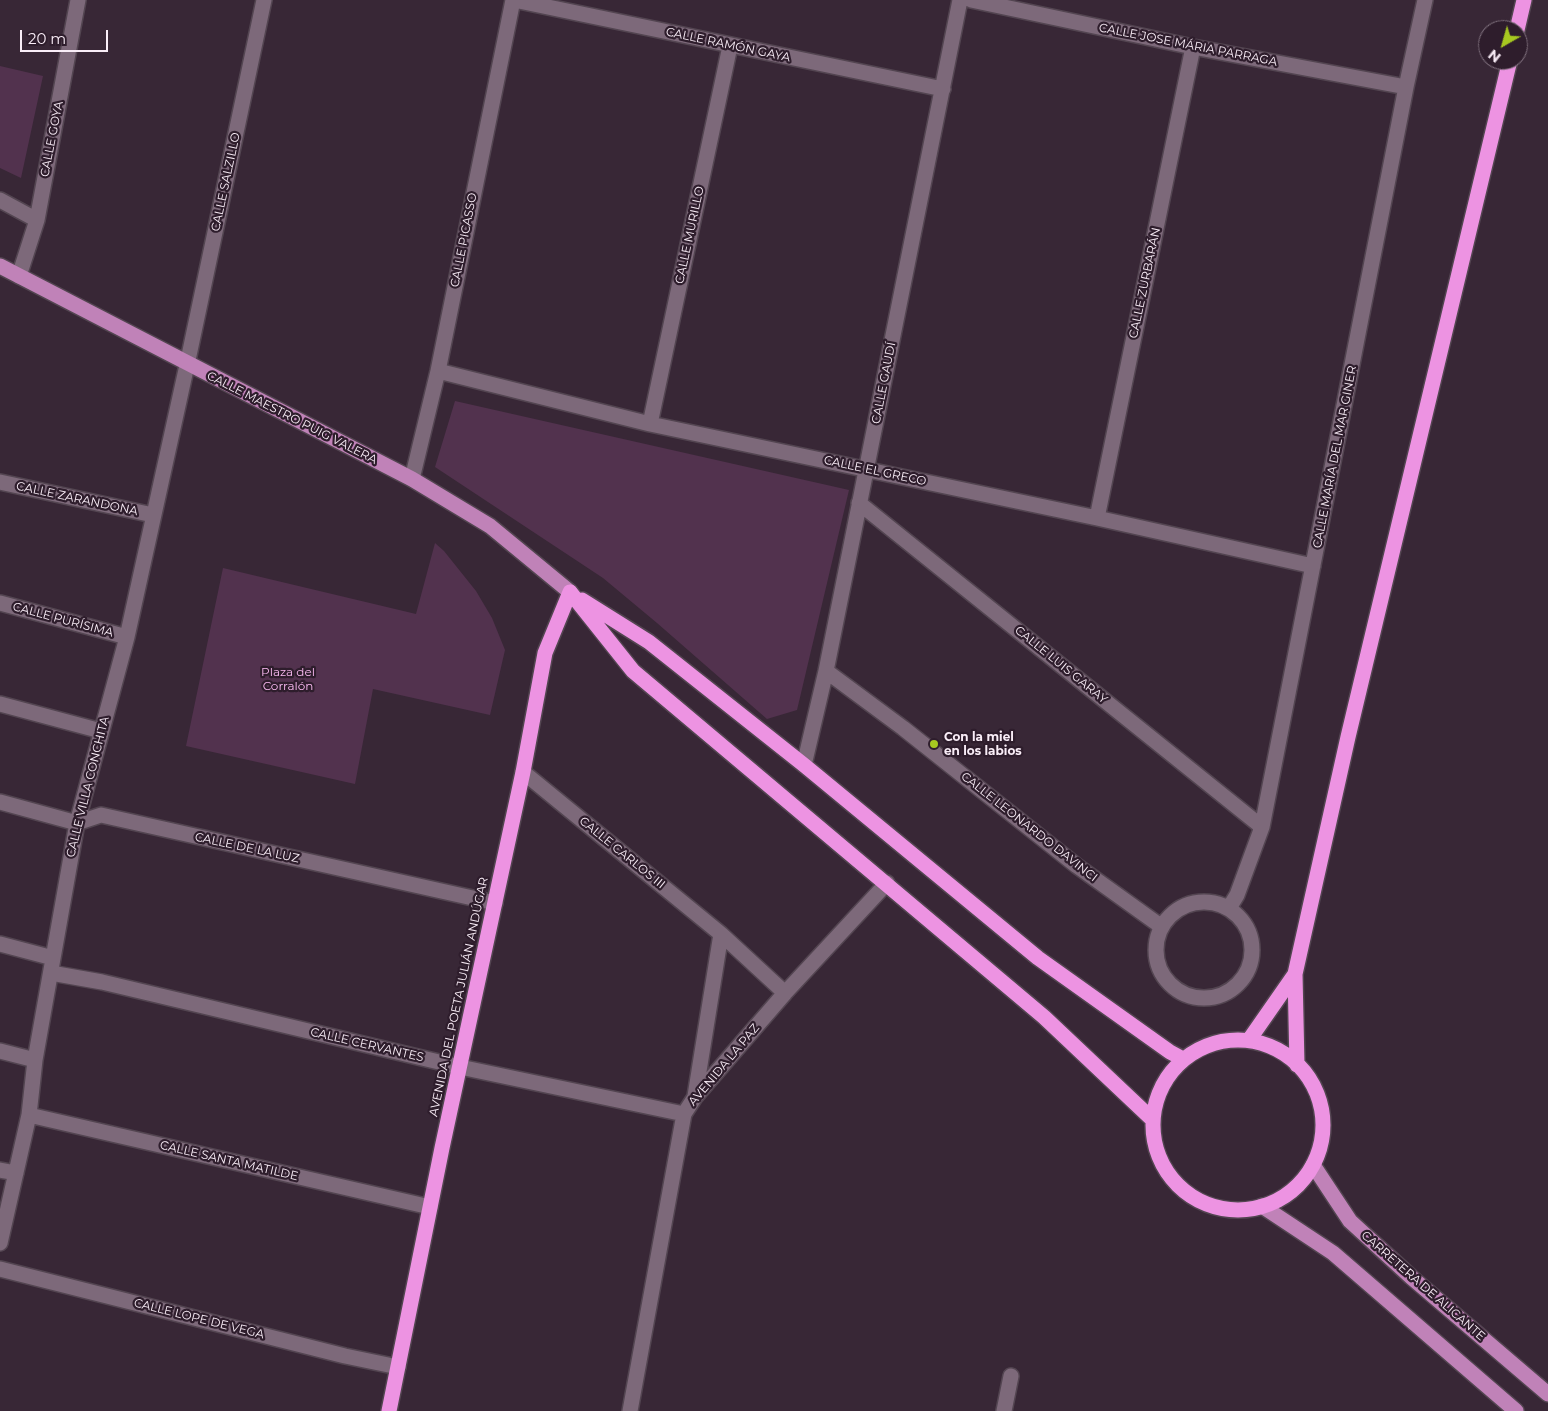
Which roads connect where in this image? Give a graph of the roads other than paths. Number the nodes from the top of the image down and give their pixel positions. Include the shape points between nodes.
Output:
1 (78, 0) edge
2 (264, 0) edge
3 (513, 0) edge
4 (960, 0) edge
5 (971, 0) edge
6 (1425, 0) edge
7 (1524, 0) edge
8 (1519, 20) edge
9 (730, 46) junction
10 (1193, 47) junction
11 (1508, 70) edge
12 (1406, 87) junction
13 (943, 89) junction
14 (0, 200) edge
15 (37, 220) junction
16 (0, 266) edge
17 (19, 276) junction
18 (187, 364) junction
19 (438, 371) junction
20 (650, 424) junction
21 (866, 470) junction
22 (412, 479) junction
23 (0, 482) edge
24 (859, 503) junction
25 (153, 516) junction
26 (1097, 518) junction
27 (1314, 566) junction
28 (570, 592) junction
29 (0, 603) edge
30 (127, 636) junction
31 (826, 671) junction
32 (0, 704) edge
33 (102, 731) junction
34 (804, 765) junction
35 (523, 772) junction
36 (0, 802) edge
37 (77, 823) junction
38 (1262, 827) junction
39 (887, 883) junction
40 (495, 902) junction
41 (1229, 908) junction
42 (1162, 927) junction
43 (721, 934) junction
44 (0, 944) edge
45 (53, 958) junction
46 (51, 974) junction
47 (1295, 974) junction
48 (785, 993) junction
49 (1249, 1040) junction
50 (0, 1051) edge
51 (1183, 1059) junction
52 (35, 1060) junction
53 (1297, 1064) junction
54 (460, 1067) junction
55 (694, 1098) junction
56 (684, 1114) junction
57 (29, 1115) junction
58 (1153, 1120) junction
59 (1313, 1165) junction
60 (0, 1170) edge
61 (16, 1173) junction
62 (1262, 1206) junction
63 (430, 1207) junction
64 (0, 1243) edge
65 (0, 1269) edge
66 (398, 1367) junction
67 (1011, 1376) dead end
68 (1548, 1394) edge
69 (389, 1411) edge
70 (630, 1411) edge
71 (1004, 1411) edge
72 (1516, 1411) edge

1 - 15 street, CALLE GOYA
2 - 18 street, CALLE SALZILLO
3 - 9 street, CALLE RAMÓN GAYA
3 - 19 street, CALLE PICASSO
4 - 13 street, CALLE GAUDÍ
5 - 10 street, CALLE JOSE MÁRIA PARRAGA
6 - 12 street, CALLE MARÍA DEL MAR GINER
7 - 8 highway
9 - 13 street, CALLE RAMÓN GAYA
9 - 20 street, CALLE MURILLO
10 - 12 street, CALLE JOSE MÁRIA PARRAGA
10 - 26 street, CALLE ZURBARÁN
11 - 47 highway via 1350,727
12 - 27 street, CALLE MARÍA DEL MAR GINER
13 - 21 street, CALLE GAUDÍ
14 - 15 street
15 - 17 street, CALLE GOYA
16 - 17 main road, CALLE MAESTRO PUIG VALERA
17 - 18 main road, CALLE MAESTRO PUIG VALERA
18 - 22 main road, CALLE MAESTRO PUIG VALERA
18 - 25 street, CALLE VILLA CONCHITA
19 - 20 street, CALLE EL GRECO
19 - 22 street, CALLE PICASSO
20 - 21 street, CALLE EL GRECO
21 - 24 street, CALLE GAUDÍ
21 - 26 street, CALLE EL GRECO
22 - 28 main road, CALLE MAESTRO PUIG VALERA via 490,526
23 - 25 street, CALLE ZARANDONA
24 - 31 street, CALLE GAUDÍ
24 - 38 street, CALLE LUIS GARAY
25 - 30 street, CALLE VILLA CONCHITA
26 - 27 street, CALLE EL GRECO
27 - 38 street, CALLE MARÍA DEL MAR GINER
28 - 34 highway via 649,642
28 - 35 highway, AVENIDA DEL POETA JULIÁN ANDÚGAR via 546,653
28 - 39 highway via 633,671
29 - 30 street, CALLE PURÍSIMA
30 - 33 street, CALLE VILLA CONCHITA
31 - 34 street, CALLE GAUDÍ
31 - 42 street, CALLE LEONARDO DAVINCI via 1076,866
32 - 33 street
33 - 37 street, CALLE VILLA CONCHITA
34 - 51 highway via 1038,958
35 - 40 highway, AVENIDA DEL POETA JULIÁN ANDÚGAR
35 - 43 street, CALLE CARLOS III
36 - 37 street
37 - 40 street, CALLE DE LA LUZ via 101,816
37 - 45 street, CALLE VILLA CONCHITA
38 - 41 street, CALLE MARÍA DEL MAR GINER via 1237,895
39 - 48 street, AVENIDA LA PAZ
39 - 58 highway via 1044,1016
40 - 54 highway, AVENIDA DEL POETA JULIÁN ANDÚGAR
41 - 42 street via 1199,902 1184,906
41 - 42 street via 1241,918 1249,932 1250,964 1232,989 1217,996 1202,998 1172,986 1157,958 1157,942
43 - 48 street, CALLE CARLOS III
43 - 55 street
44 - 45 street
45 - 46 street, CALLE VILLA CONCHITA
46 - 52 street, CALLE VILLA CONCHITA
46 - 54 street, CALLE CERVANTES via 102,982
47 - 49 highway
47 - 53 highway
48 - 55 street, AVENIDA LA PAZ
49 - 51 highway via 1203,1047
49 - 53 highway via 1275,1048
50 - 52 street
51 - 58 highway via 1167,1076 1157,1097
52 - 57 street, CALLE VILLA CONCHITA
53 - 59 highway via 1311,1082 1320,1102 1321,1145
54 - 56 street, CALLE CERVANTES
54 - 63 highway, AVENIDA DEL POETA JULIÁN ANDÚGAR
55 - 56 street, AVENIDA LA PAZ
56 - 70 street, AVENIDA LA PAZ
57 - 61 street, CALLE VILLA CONCHITA
57 - 63 street, CALLE SANTA MATILDE
58 - 62 highway via 1155,1147 1167,1172 1185,1192 1208,1205 1235,1210
59 - 62 highway via 1300,1184 1282,1198
59 - 68 main road, CARRETERA DE ALICANTE via 1350,1221
60 - 61 street
61 - 64 street, CALLE VILLA CONCHITA
62 - 72 main road via 1333,1253
63 - 66 highway, AVENIDA DEL POETA JULIÁN ANDÚGAR
65 - 66 street, CALLE LOPE DE VEGA
66 - 69 highway, AVENIDA DEL POETA JULIÁN ANDÚGAR
67 - 71 street

